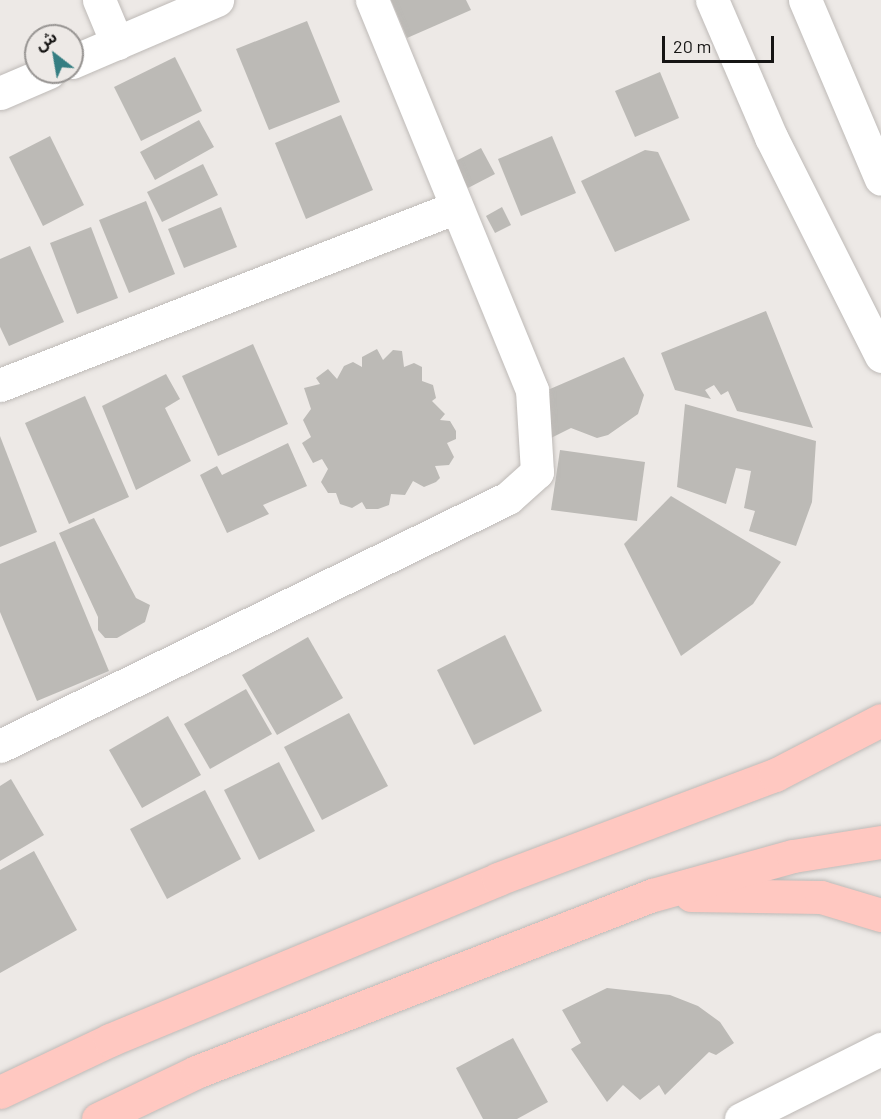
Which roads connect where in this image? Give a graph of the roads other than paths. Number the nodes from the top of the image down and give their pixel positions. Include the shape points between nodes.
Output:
1 (99, 0) edge
2 (217, 0) edge
3 (372, 0) edge
4 (712, 0) edge
5 (805, 0) edge
6 (117, 43) junction
7 (84, 57) edge
8 (24, 83) edge
9 (0, 93) edge
10 (881, 179) edge
11 (457, 207) junction
12 (881, 356) edge
13 (0, 385) edge
14 (881, 720) edge
15 (0, 746) edge
16 (881, 842) edge
17 (653, 895) junction
18 (881, 915) edge
19 (881, 1049) edge
20 (0, 1092) edge
21 (98, 1119) edge
22 (741, 1119) edge

1 - 6 street
2 - 6 street
3 - 11 street
4 - 12 street via 771,137
5 - 10 street
6 - 7 street
8 - 9 street
11 - 13 street
11 - 15 street via 532,390 537,472 508,498
14 - 20 highway via 776,775 498,879 110,1040
16 - 17 highway via 793,856
17 - 18 highway via 821,897
17 - 21 highway via 196,1072
19 - 22 street

